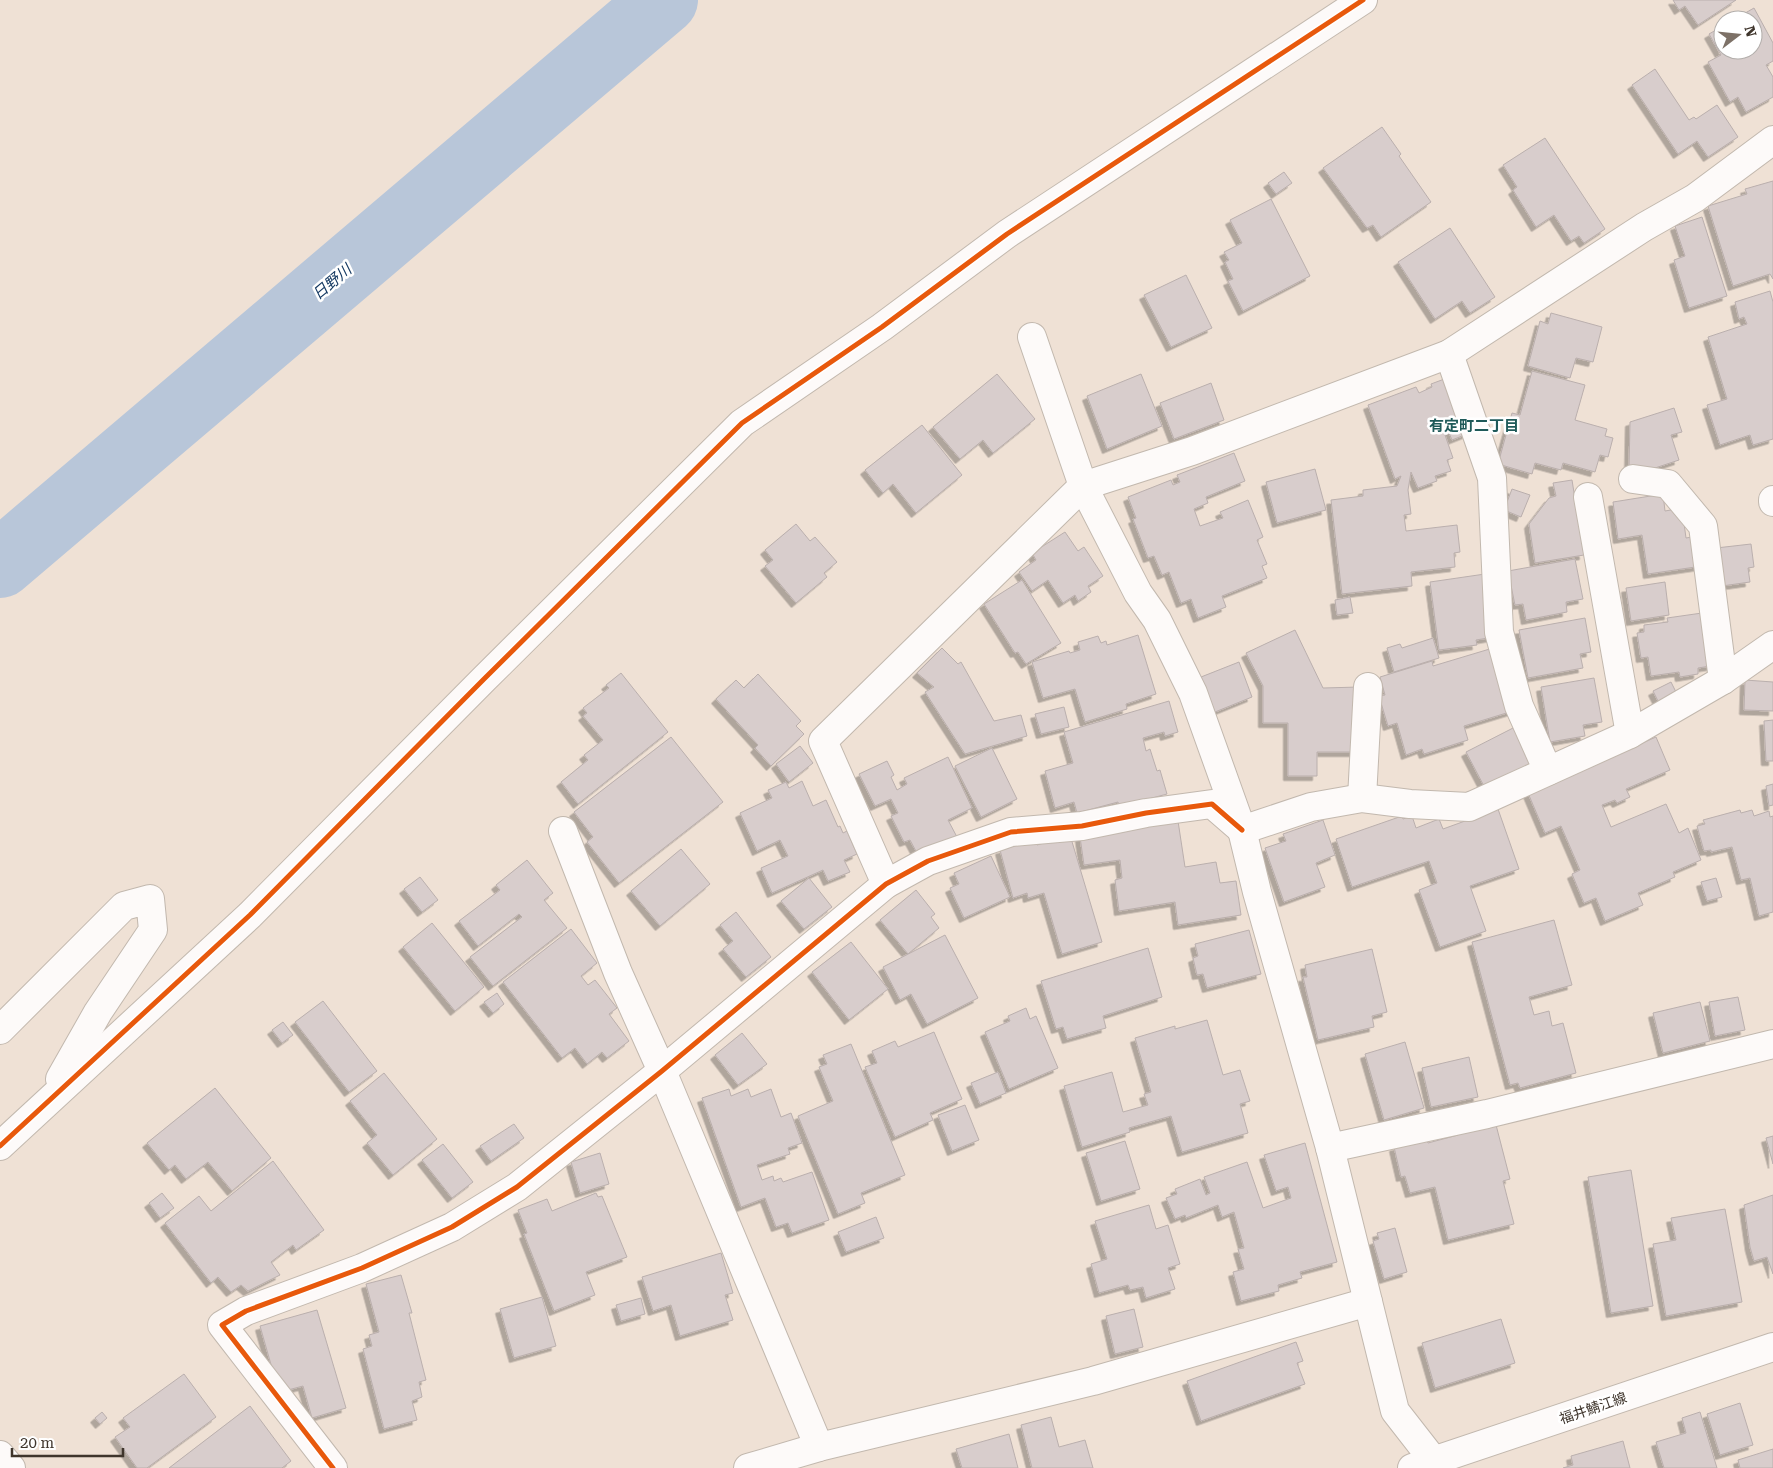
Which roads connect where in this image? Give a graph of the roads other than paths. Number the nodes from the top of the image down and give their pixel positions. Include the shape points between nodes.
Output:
1 (1363, 0) edge
2 (1773, 140) edge
3 (1032, 336) dead end
4 (1449, 354) junction
5 (1633, 479) dead end
6 (1083, 486) junction
7 (1588, 497) dead end
8 (1773, 645) edge
9 (1723, 680) junction
10 (1368, 687) dead end
11 (1630, 734) junction
12 (1548, 771) junction
13 (1362, 798) junction
14 (1242, 830) junction
15 (563, 831) dead end
16 (886, 884) junction
17 (0, 1030) edge
18 (1773, 1044) edge
19 (662, 1070) junction
20 (49, 1100) junction
21 (0, 1146) edge
22 (1330, 1148) junction
23 (1368, 1302) junction
24 (1773, 1347) edge
25 (819, 1447) junction
26 (0, 1455) edge
27 (1427, 1466) edge
28 (11, 1468) edge
29 (333, 1468) edge
30 (748, 1468) edge

1 - 20 street via 1007,234 882,327 742,423 250,915
2 - 4 street via 1695,198 1644,227
3 - 6 street
4 - 6 street via 1192,450
4 - 12 street via 1492,478 1499,632 1519,706
5 - 9 street via 1668,484 1703,526
6 - 14 street via 1193,693
6 - 16 street via 823,741
7 - 11 street
8 - 9 street
9 - 11 street
10 - 13 street
11 - 12 street
12 - 13 street via 1469,807
13 - 14 street via 1310,807
14 - 16 street via 1212,804 1082,826 1011,832 928,861
14 - 22 street
15 - 19 street via 618,973
16 - 19 street
17 - 20 street via 124,906 150,899 153,930 98,1012
18 - 22 street via 1487,1114
19 - 25 street
19 - 29 street via 517,1187 452,1227 362,1268 246,1311 222,1325
20 - 21 street
22 - 23 street
23 - 25 street via 1093,1381
23 - 27 street via 1395,1411
24 - 27 street, 福井鯖江線
25 - 30 street
26 - 28 street

